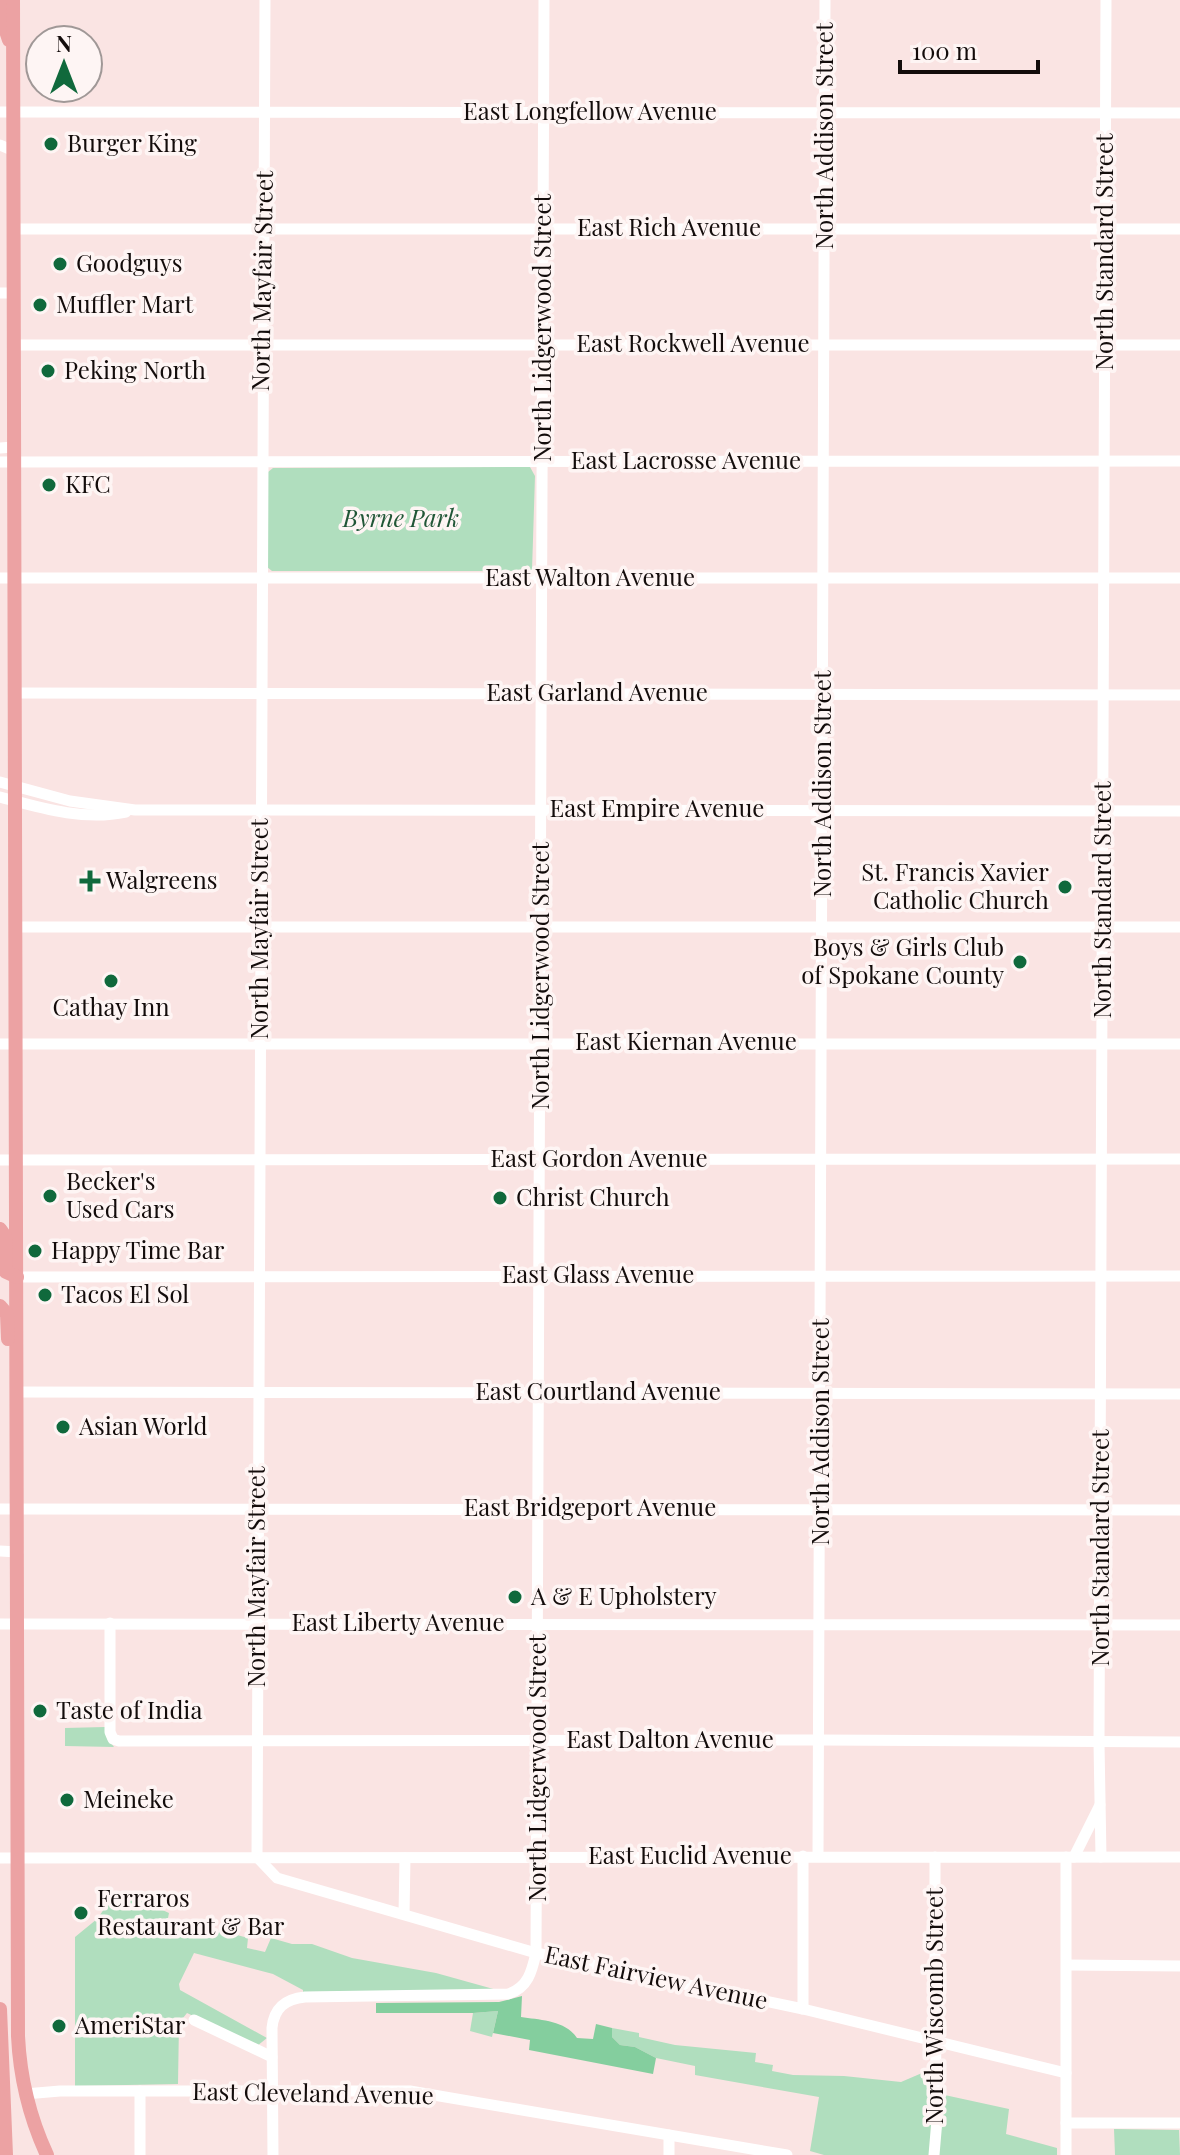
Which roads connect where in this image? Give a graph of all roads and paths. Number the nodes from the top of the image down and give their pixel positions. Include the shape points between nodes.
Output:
1 (1, 0) edge
2 (13, 0) edge
3 (265, 0) edge
4 (544, 0) edge
5 (825, 0) edge
6 (1106, 0) edge
7 (13, 56) junction
8 (544, 111) junction
9 (7, 112) edge
10 (264, 112) junction
11 (825, 112) junction
12 (1106, 113) junction
13 (1180, 113) edge
14 (7, 148) edge
15 (544, 228) junction
16 (825, 228) junction
17 (14, 229) junction
18 (264, 229) junction
19 (1180, 229) edge
20 (1105, 230) junction
21 (7, 293) edge
22 (543, 344) junction
23 (825, 344) junction
24 (14, 345) junction
25 (1105, 345) junction
26 (1180, 345) edge
27 (262, 346) junction
28 (7, 455) edge
29 (261, 461) junction
30 (543, 461) junction
31 (825, 461) junction
32 (1180, 461) edge
33 (1104, 462) junction
34 (261, 577) junction
35 (7, 578) edge
36 (542, 578) junction
37 (824, 578) junction
38 (1104, 578) junction
39 (1180, 578) edge
40 (15, 693) junction
41 (261, 693) junction
42 (542, 693) junction
43 (823, 694) junction
44 (1103, 695) junction
45 (1180, 695) edge
46 (7, 792) edge
47 (822, 809) junction
48 (542, 810) junction
49 (260, 811) junction
50 (1180, 811) edge
51 (1103, 812) junction
52 (541, 926) junction
53 (822, 926) junction
54 (16, 927) junction
55 (261, 927) junction
56 (1104, 927) junction
57 (1180, 927) edge
58 (822, 1042) junction
59 (16, 1043) junction
60 (260, 1043) junction
61 (541, 1043) junction
62 (0, 1044) edge
63 (1103, 1044) junction
64 (1180, 1044) edge
65 (822, 1158) junction
66 (260, 1159) junction
67 (540, 1159) junction
68 (1103, 1159) junction
69 (1180, 1159) edge
70 (0, 1160) edge
71 (17, 1160) junction
72 (0, 1229) edge
73 (540, 1275) junction
74 (821, 1275) junction
75 (259, 1276) junction
76 (1102, 1276) junction
77 (1180, 1276) edge
78 (17, 1277) junction
79 (0, 1306) edge
80 (17, 1368) junction
81 (820, 1391) junction
82 (17, 1392) junction
83 (258, 1392) junction
84 (540, 1392) junction
85 (1101, 1394) junction
86 (1180, 1394) edge
87 (258, 1508) junction
88 (539, 1508) junction
89 (821, 1508) junction
90 (0, 1509) edge
91 (18, 1509) junction
92 (1101, 1510) junction
93 (1180, 1510) edge
94 (0, 1551) edge
95 (18, 1552) junction
96 (110, 1623) junction
97 (257, 1623) junction
98 (539, 1623) junction
99 (0, 1624) edge
100 (18, 1624) junction
101 (819, 1624) junction
102 (1101, 1625) junction
103 (1180, 1625) edge
104 (539, 1740) junction
105 (819, 1740) junction
106 (257, 1741) junction
107 (1180, 1742) edge
108 (1099, 1743) junction
109 (1102, 1801) junction
110 (803, 1856) junction
111 (818, 1856) junction
112 (9, 1857) edge
113 (257, 1857) junction
114 (538, 1857) junction
115 (935, 1857) junction
116 (1070, 1857) junction
117 (1101, 1857) junction
118 (1180, 1857) edge
119 (405, 1858) junction
120 (404, 1914) junction
121 (536, 1953) junction
122 (1067, 1965) junction
123 (1180, 1966) edge
124 (0, 2009) edge
125 (803, 2009) junction
126 (194, 2020) dead end
127 (935, 2040) junction
128 (272, 2057) junction
129 (1066, 2073) junction
130 (140, 2091) junction
131 (273, 2091) junction
132 (25, 2094) junction
133 (1066, 2123) junction
134 (1180, 2123) edge
135 (2, 2133) edge
136 (669, 2135) junction
137 (6, 2155) edge
138 (47, 2155) edge
139 (140, 2155) edge
140 (273, 2155) edge
141 (669, 2155) edge
142 (787, 2155) edge
143 (934, 2155) edge
144 (1066, 2155) edge

1 - 7 main road
2 - 7 main road
3 - 10 street, North Mayfair Street
4 - 8 street, North Lidgerwood Street
5 - 11 street, North Addison Street
6 - 12 street, North Standard Street
7 - 9 main road
8 - 10 street, East Longfellow Avenue
8 - 11 street, East Longfellow Avenue
8 - 15 street, North Lidgerwood Street
9 - 10 street, East Longfellow Avenue
9 - 14 main road
10 - 18 street, North Mayfair Street
11 - 12 street, East Longfellow Avenue
11 - 16 street, North Addison Street
12 - 13 street, East Longfellow Avenue
12 - 20 street, North Standard Street
14 - 17 main road
15 - 16 street, East Rich Avenue
15 - 18 street, East Rich Avenue
15 - 22 street, North Lidgerwood Street
16 - 20 street, East Rich Avenue
16 - 23 street, North Addison Street
17 - 18 street, East Rich Avenue
17 - 21 main road
18 - 27 street, North Mayfair Street
19 - 20 street, East Rich Avenue
20 - 25 street, North Standard Street
21 - 24 main road
22 - 23 street, East Rockwell Avenue
22 - 27 street, East Rockwell Avenue
22 - 30 street, North Lidgerwood Street
23 - 25 street, East Rockwell Avenue
23 - 31 street, North Addison Street
24 - 27 street, East Rockwell Avenue
24 - 28 main road
25 - 26 street, East Rockwell Avenue
25 - 33 street, North Standard Street
27 - 29 street, North Mayfair Street
28 - 29 street, East Lacrosse Avenue
28 - 35 main road
29 - 30 street, East Lacrosse Avenue
29 - 34 street, North Mayfair Street
30 - 31 street, East Lacrosse Avenue
30 - 36 street, North Lidgerwood Street
31 - 33 street, East Lacrosse Avenue
31 - 37 street, North Addison Street
32 - 33 street, East Lacrosse Avenue
33 - 38 street, North Standard Street
34 - 35 street, East Walton Avenue
34 - 36 street, East Walton Avenue
34 - 41 street, North Mayfair Street
35 - 40 main road
36 - 37 street, East Walton Avenue
36 - 42 street, North Lidgerwood Street
37 - 38 street, East Walton Avenue
37 - 43 street, North Addison Street
38 - 39 street, East Walton Avenue
38 - 44 street, North Standard Street
40 - 41 street, East Garland Avenue
40 - 46 main road
41 - 42 street, East Garland Avenue
41 - 49 street, North Mayfair Street
42 - 43 street, East Garland Avenue
42 - 48 street, North Lidgerwood Street
43 - 44 street, East Garland Avenue
43 - 47 street, North Addison Street
44 - 45 street, East Garland Avenue
44 - 51 street, North Standard Street
46 - 49 street, East Empire Avenue via 135,810
46 - 54 main road
47 - 48 street, East Empire Avenue
47 - 51 street, East Empire Avenue
47 - 53 street, North Addison Street
48 - 49 street, East Empire Avenue
48 - 52 street, North Lidgerwood Street
49 - 55 street, North Mayfair Street
50 - 51 street, East Empire Avenue
51 - 56 street, North Standard Street
52 - 53 street
52 - 55 street
52 - 61 street, North Lidgerwood Street
53 - 56 street
53 - 58 street, North Addison Street
54 - 55 street
54 - 59 main road
55 - 60 street, North Mayfair Street
56 - 57 street
56 - 63 street, North Standard Street
58 - 61 street, East Kiernan Avenue
58 - 63 street, East Kiernan Avenue
58 - 65 street, North Addison Street
59 - 60 street, East Kiernan Avenue
59 - 62 street, East Kiernan Avenue
59 - 71 main road
60 - 61 street, East Kiernan Avenue
60 - 66 street, North Mayfair Street
61 - 67 street, North Lidgerwood Street
63 - 64 street, East Kiernan Avenue
63 - 68 street, North Standard Street
65 - 67 street, East Gordon Avenue
65 - 68 street, East Gordon Avenue
65 - 74 street, North Addison Street
66 - 67 street, East Gordon Avenue
66 - 71 street, East Gordon Avenue
66 - 75 street, North Mayfair Street
67 - 73 street, North Lidgerwood Street
68 - 69 street, East Gordon Avenue
68 - 76 street, North Standard Street
70 - 71 street, East Gordon Avenue
71 - 78 main road
72 - 78 main road via 6,1272
73 - 74 street, East Glass Avenue
73 - 75 street, East Glass Avenue
73 - 84 street, North Lidgerwood Street
74 - 76 street, East Glass Avenue
74 - 81 street, North Addison Street
75 - 78 street, East Glass Avenue
75 - 83 street, North Mayfair Street
76 - 77 street, East Glass Avenue
76 - 85 street, North Standard Street
78 - 80 main road
79 - 80 main road via 7,1314 8,1365
80 - 82 main road
81 - 84 street, East Courtland Avenue
81 - 85 street, East Courtland Avenue
81 - 89 street, North Addison Street
82 - 83 street, East Courtland Avenue
82 - 91 main road
83 - 84 street, East Courtland Avenue
83 - 87 street, North Mayfair Street
84 - 88 street, North Lidgerwood Street
85 - 86 street, East Courtland Avenue
85 - 92 street, North Standard Street
87 - 88 street, East Bridgeport Avenue
87 - 91 street, East Bridgeport Avenue
87 - 97 street, North Mayfair Street
88 - 89 street, East Bridgeport Avenue
88 - 98 street, North Lidgerwood Street
89 - 92 street, East Bridgeport Avenue
89 - 101 street, North Addison Street
90 - 91 street, East Bridgeport Avenue
91 - 95 main road
92 - 93 street, East Bridgeport Avenue
92 - 102 street, North Standard Street
94 - 95 street
95 - 100 main road
96 - 97 street, East Liberty Avenue
96 - 100 street, East Liberty Avenue
96 - 106 street, East Dalton Avenue via 113,1739
97 - 98 street, East Liberty Avenue
97 - 106 street, North Mayfair Street
98 - 101 street, East Liberty Avenue
98 - 104 street, North Lidgerwood Street
99 - 100 street, East Liberty Avenue
100 - 112 main road
101 - 102 street, East Liberty Avenue
101 - 105 street, North Addison Street
102 - 103 street, East Liberty Avenue
102 - 108 street, North Standard Street
104 - 105 street, East Dalton Avenue
104 - 106 street, East Dalton Avenue
104 - 114 street, North Lidgerwood Street
105 - 108 street, East Dalton Avenue
105 - 111 street, North Addison Street
106 - 113 street, North Mayfair Street
107 - 108 street, East Dalton Avenue
108 - 109 street, North Standard Street
109 - 116 street, North Standard Street
109 - 117 street, North Standard Street
110 - 111 street, East Euclid Avenue
110 - 114 street, East Euclid Avenue
110 - 125 street
111 - 115 street, East Euclid Avenue
112 - 113 street, East Euclid Avenue
112 - 132 main road
113 - 119 street, East Euclid Avenue
113 - 120 street, East Fairview Avenue via 277,1878
114 - 119 street, East Euclid Avenue
114 - 121 street, North Lidgerwood Street
115 - 116 street, East Euclid Avenue
115 - 127 street, North Wiscomb Street
116 - 117 street, East Euclid Avenue
116 - 122 street, North Standard Street
117 - 118 street, East Euclid Avenue
119 - 120 street
120 - 121 street, East Fairview Avenue
121 - 125 street, East Fairview Avenue
121 - 128 street via 528,1980 512,1993 305,1997 286,2002 274,2016
122 - 123 street
122 - 129 street, North Standard Street
124 - 135 main road
125 - 127 street, East Fairview Avenue
126 - 128 street
127 - 129 street, East Fairview Avenue
127 - 143 street, North Wiscomb Street
128 - 131 street
129 - 133 street, North Standard Street
130 - 131 street, East Cleveland Avenue
130 - 132 street, East Cleveland Avenue
130 - 139 street
131 - 136 street, East Cleveland Avenue via 410,2091
131 - 140 street
132 - 138 main road
133 - 134 street
133 - 144 street, North Standard Street
135 - 137 main road
136 - 141 street
136 - 142 street, East Cleveland Avenue

